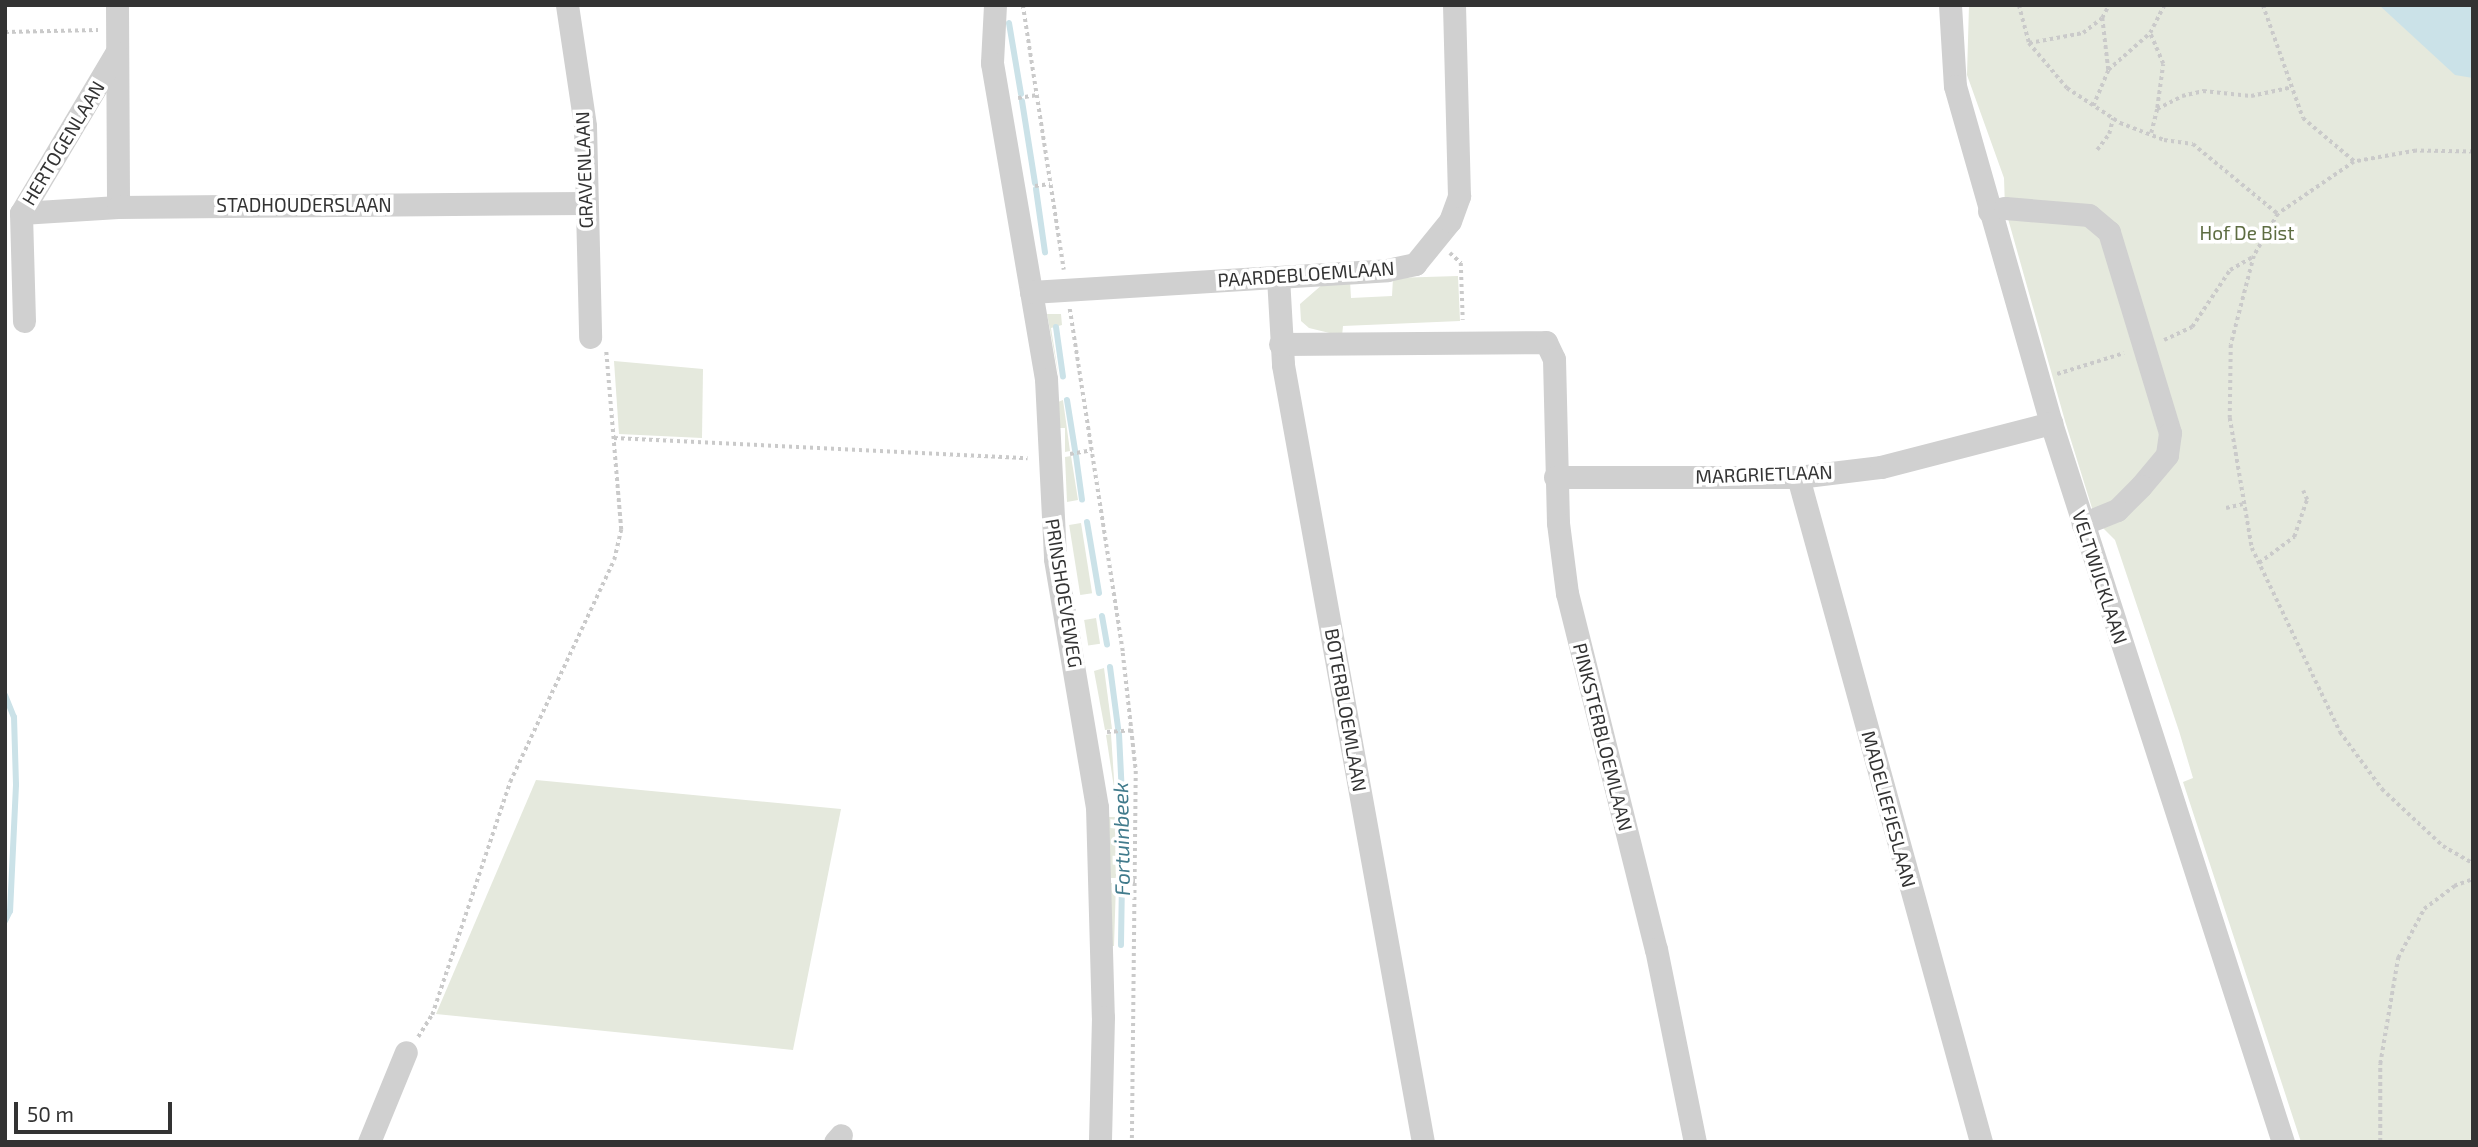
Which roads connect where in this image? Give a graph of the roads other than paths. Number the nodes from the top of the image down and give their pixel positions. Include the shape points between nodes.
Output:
1 (117, 5) edge
2 (568, 5) edge
3 (995, 5) edge
4 (1454, 5) edge
5 (1950, 5) edge
6 (117, 53) junction
7 (586, 204) junction
8 (118, 206) junction
9 (1989, 211) junction
10 (22, 213) junction
11 (1278, 277) junction
12 (1050, 290) junction
13 (24, 321) dead end
14 (590, 337) road end
15 (1280, 344) junction
16 (2051, 423) junction
17 (1555, 477) junction
18 (1798, 477) junction
19 (2083, 524) junction
20 (406, 1052) road end
21 (369, 1142) edge
22 (1101, 1142) edge
23 (1423, 1142) edge
24 (1695, 1142) edge
25 (1981, 1142) edge
26 (2283, 1142) edge

1 - 6 street, HERTOGENLAAN
2 - 7 street, GRAVENLAAN via 585,127
3 - 12 street, PRINSHOEVEWEG via 992,63
4 - 11 street, PAARDEBLOEMLAAN via 1459,195 1450,221 1415,264
5 - 9 street, VELTWIJCKLAAN via 1955,86
6 - 8 street, HERTOGENLAAN
6 - 10 street, HERTOGENLAAN
7 - 8 street, STADHOUDERSLAAN
7 - 14 street, GRAVENLAAN
8 - 10 street, STADHOUDERSLAAN
9 - 16 street, VELTWIJCKLAAN
9 - 19 street via 2006,208 2089,215 2109,232 2171,433 2167,455 2117,510
10 - 13 street, HERTOGENLAAN
11 - 12 street, PAARDEBLOEMLAAN
11 - 15 street, BOTERBLOEMLAAN
12 - 22 street, PRINSHOEVEWEG via 1046,379 1059,456 1055,559 1097,807
15 - 17 street, PINKSTERBLOEMLAAN via 1546,342 1554,359
15 - 23 street, BOTERBLOEMLAAN
16 - 18 street, MARGRIETLAAN via 1881,467
16 - 19 street, VELTWIJCKLAAN
17 - 18 street, MARGRIETLAAN
17 - 24 street, PINKSTERBLOEMLAAN via 1567,593 1656,949
18 - 25 street, MADELIEFJESLAAN
19 - 26 street, VELTWIJCKLAAN
20 - 21 street

